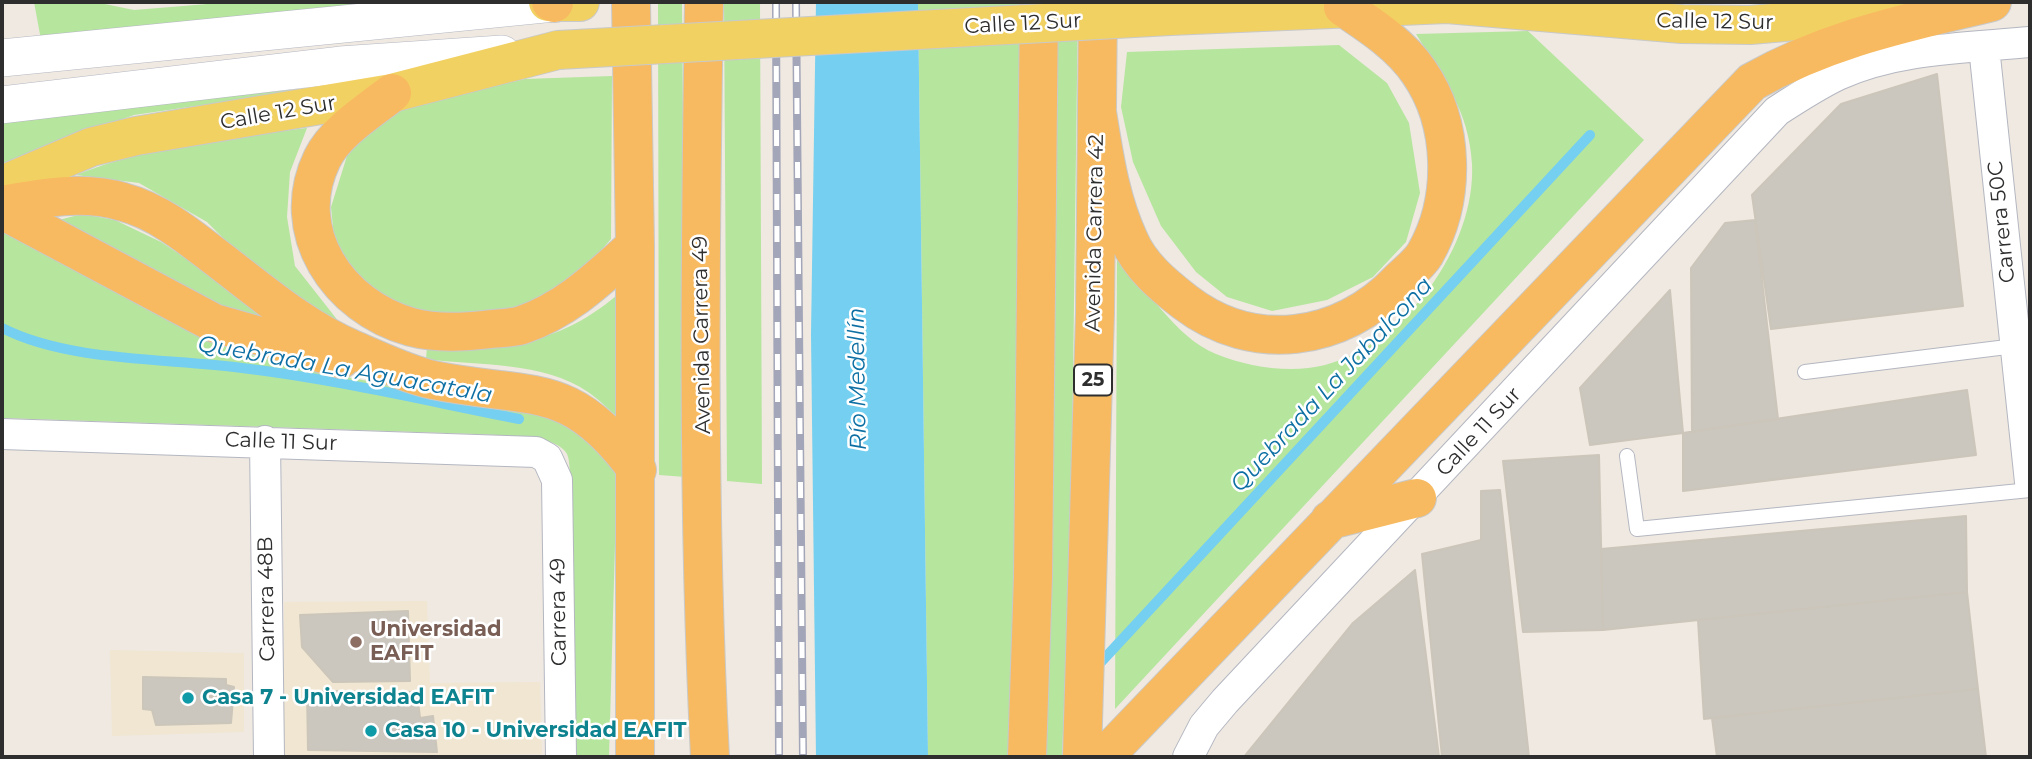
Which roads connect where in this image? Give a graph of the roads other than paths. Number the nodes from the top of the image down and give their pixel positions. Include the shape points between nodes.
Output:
1 (559, 2) edge
2 (631, 2) edge
3 (704, 2) edge
4 (1039, 2) edge
5 (1098, 2) edge
6 (1992, 2) edge
7 (1343, 7) junction
8 (2030, 42) edge
9 (1984, 47) junction
10 (558, 50) junction
11 (2, 58) edge
12 (392, 93) junction
13 (2, 105) edge
14 (1097, 112) junction
15 (2, 185) edge
16 (2, 207) edge
17 (635, 246) junction
18 (2015, 346) junction
19 (1805, 372) dead end
20 (407, 373) junction
21 (2, 434) edge
22 (265, 442) junction
23 (1627, 456) dead end
24 (554, 467) joint
25 (637, 470) junction
26 (2030, 482) edge
27 (2030, 490) edge
28 (1417, 498) junction
29 (1330, 520) junction
30 (269, 757) edge
31 (561, 757) edge
32 (635, 757) edge
33 (710, 757) edge
34 (1027, 757) edge
35 (1082, 757) edge
36 (1104, 757) edge
37 (1188, 757) edge

1 - 11 street
2 - 17 highway
3 - 33 highway, Avenida Carrera 49 via 701,226 705,669
4 - 34 highway
5 - 14 highway, Avenida Carrera 42 / 25
6 - 7 main road, Calle 12 Sur via 1749,25 1682,24 1459,4
6 - 29 highway via 1816,49 1752,82
7 - 10 main road, Calle 12 Sur, bridge
7 - 14 highway via 1381,34 1419,72 1439,112 1448,151 1444,205 1424,255 1384,297 1347,322 1302,335 1258,334 1203,316 1157,281 1129,242 1113,198
8 - 9 street
9 - 18 street, Carrera 50C
9 - 28 street, Calle 11 Sur via 1908,54 1872,63 1839,75 1777,111
10 - 12 main road, Calle 12 Sur
10 - 13 street, Calle 12 Sur via 340,65
12 - 15 main road, Calle 12 Sur via 136,136 91,147
12 - 17 highway via 323,155 310,187 310,220 331,274 380,313 429,330 466,332 520,326 580,295
14 - 35 highway, Avenida Carrera 42 / 25
16 - 20 highway via 214,323 319,354
16 - 20 highway via 79,196 124,202 147,211 176,227 308,325
17 - 25 highway
18 - 19 lane
18 - 26 street, Carrera 50C
20 - 25 highway via 558,400 606,433
21 - 22 street, Calle 11 Sur
22 - 24 street, Calle 11 Sur via 536,452
22 - 30 street, Carrera 48B
23 - 27 lane via 1637,529
24 - 31 street, Carrera 49
25 - 32 highway
28 - 29 highway
28 - 37 street, Calle 11 Sur via 1225,701 1203,726
29 - 36 highway

